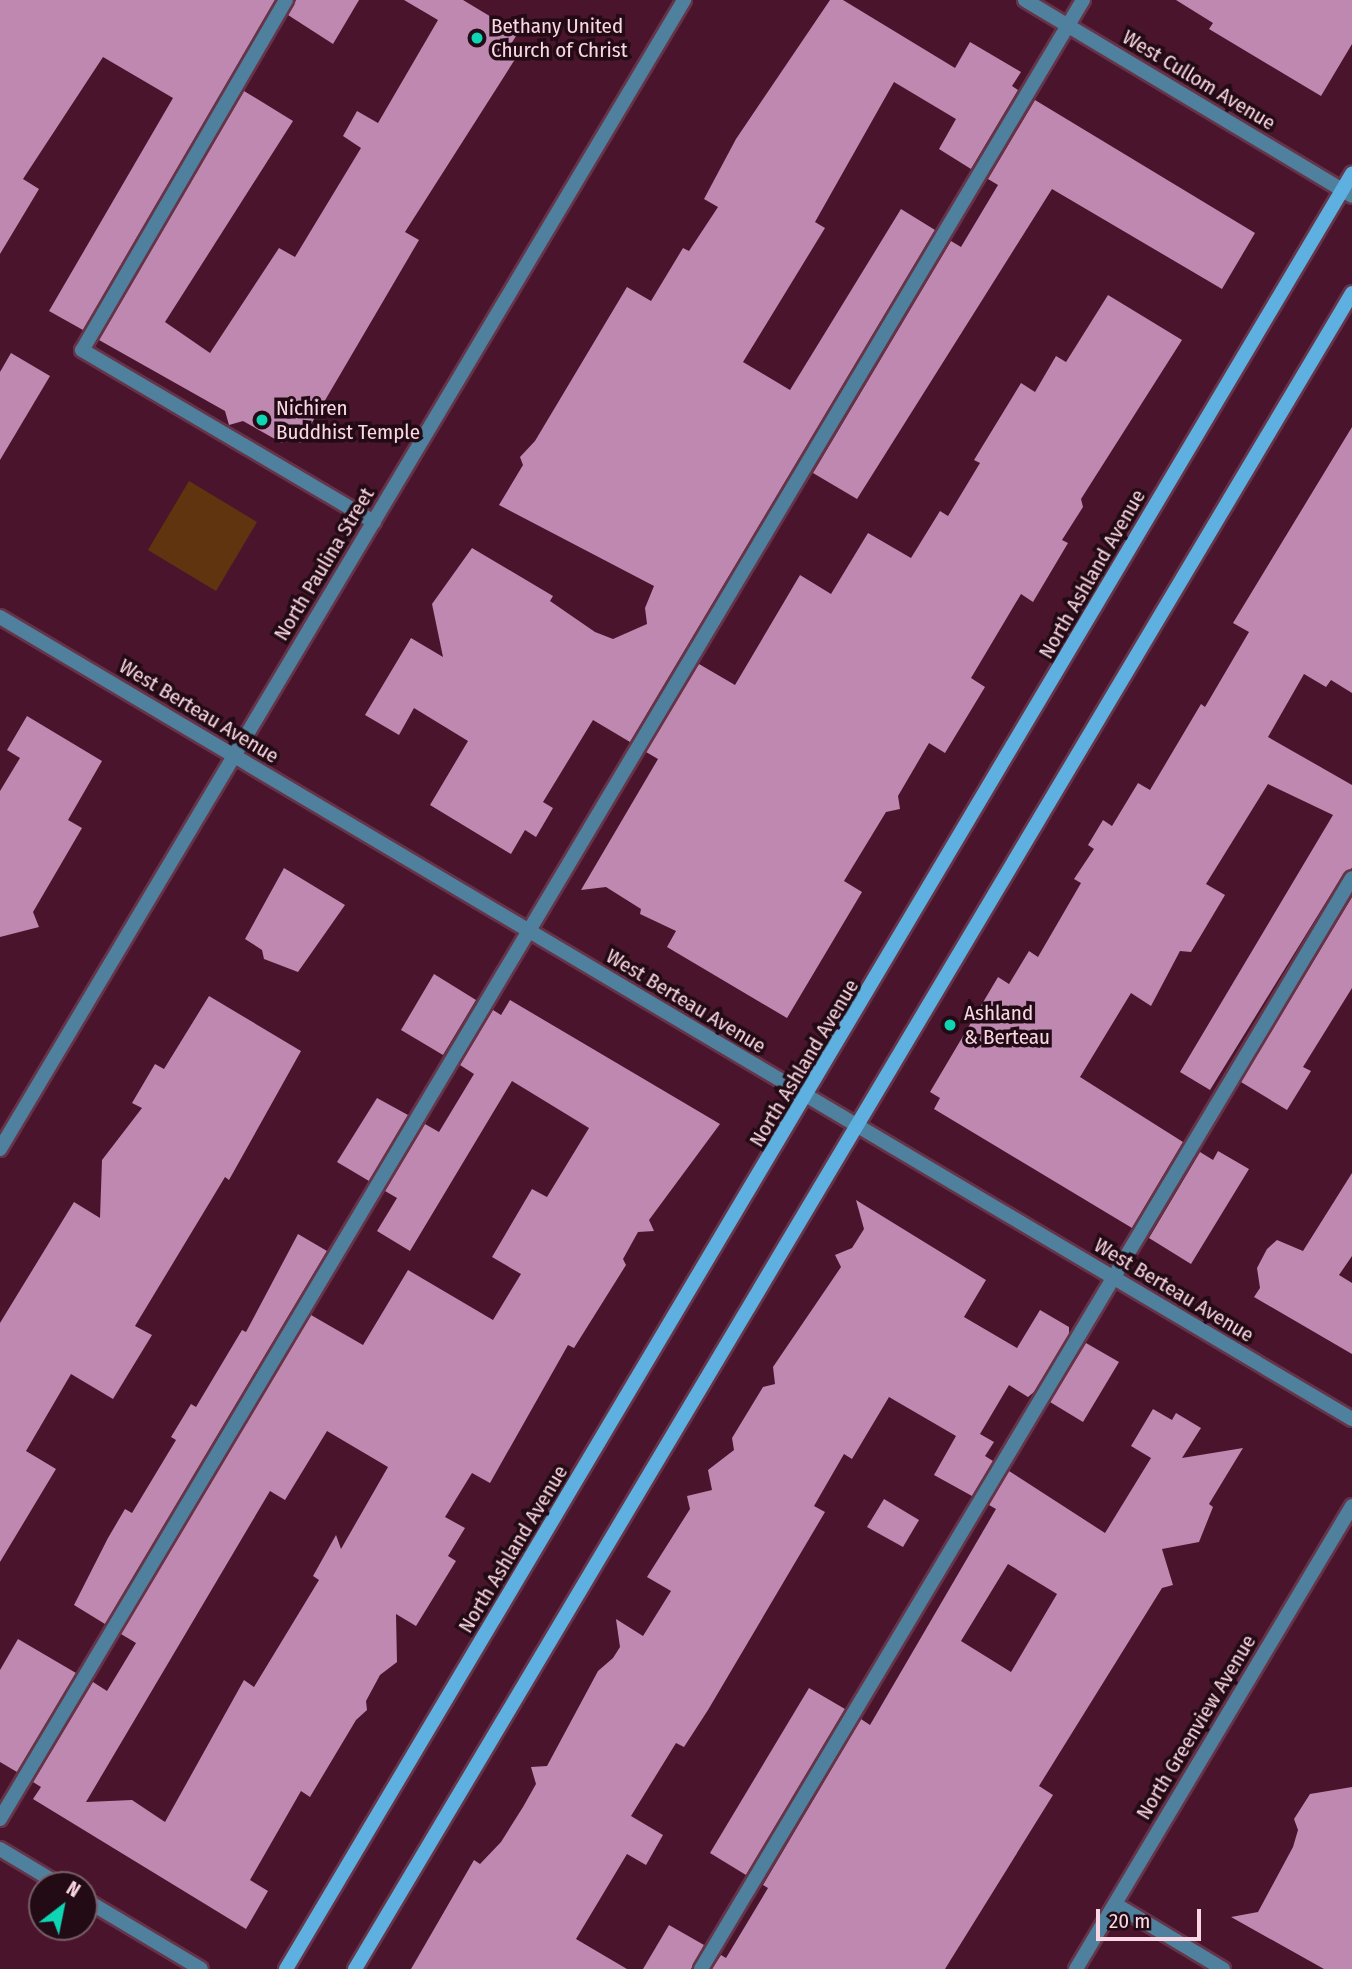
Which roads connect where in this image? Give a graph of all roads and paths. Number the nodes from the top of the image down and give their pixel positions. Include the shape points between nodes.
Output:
1 (286, 0) edge
2 (684, 0) edge
3 (1025, 0) edge
4 (1083, 0) edge
5 (1068, 25) junction
6 (1352, 174) edge
7 (1347, 193) edge
8 (1352, 293) edge
9 (373, 522) junction
10 (0, 617) edge
11 (234, 756) junction
12 (1352, 878) edge
13 (528, 932) junction
14 (808, 1098) junction
15 (857, 1128) junction
16 (0, 1149) edge
17 (1114, 1279) junction
18 (1352, 1419) edge
19 (1352, 1506) edge
20 (0, 1819) edge
21 (0, 1849) edge
22 (37, 1871) edge
23 (1115, 1905) junction
24 (98, 1907) edge
25 (201, 1969) edge
26 (286, 1969) edge
27 (355, 1969) edge
28 (701, 1969) edge
29 (1076, 1969) edge
30 (1223, 1969) edge

1 - 9 street via 82,350
2 - 9 street, North Paulina Street
3 - 5 street, West Cullom Avenue
4 - 5 street
5 - 7 street, West Cullom Avenue
5 - 13 street
6 - 7 main road, North Ashland Avenue
7 - 14 main road, North Ashland Avenue
8 - 15 main road
9 - 11 street, North Paulina Street
10 - 11 street, West Berteau Avenue
11 - 13 street, West Berteau Avenue
11 - 16 street, North Paulina Street
12 - 17 street
13 - 14 street, West Berteau Avenue
13 - 20 street
14 - 15 street, West Berteau Avenue
14 - 26 main road, North Ashland Avenue
15 - 17 street, West Berteau Avenue
15 - 27 main road
17 - 18 street, West Berteau Avenue
17 - 28 street
19 - 23 street, North Greenview Avenue
21 - 22 street
23 - 29 street, North Greenview Avenue
23 - 30 street
24 - 25 street

